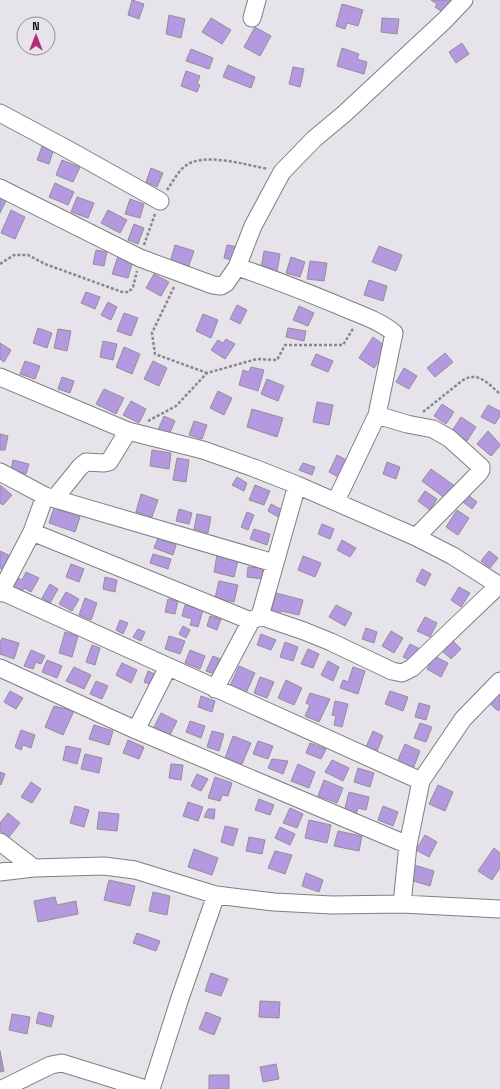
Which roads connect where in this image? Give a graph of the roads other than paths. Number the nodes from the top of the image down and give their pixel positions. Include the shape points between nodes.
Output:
1 (257, 0) edge
2 (464, 0) edge
3 (252, 18) dead end
4 (0, 113) edge
5 (0, 188) edge
6 (160, 201) road end
7 (237, 267) junction
8 (0, 377) edge
9 (377, 415) junction
10 (128, 431) junction
11 (0, 472) edge
12 (297, 485) junction
13 (50, 497) junction
14 (336, 501) junction
15 (32, 532) junction
16 (416, 537) junction
17 (274, 563) junction
18 (500, 586) edge
19 (1, 592) edge
20 (256, 619) junction
21 (168, 667) junction
22 (0, 668) edge
23 (500, 681) edge
24 (215, 689) junction
25 (136, 730) junction
26 (421, 781) junction
27 (0, 842) edge
28 (408, 845) junction
29 (34, 868) junction
30 (0, 872) edge
31 (216, 895) junction
32 (402, 904) junction
33 (497, 905) edge
34 (2, 1089) edge
35 (146, 1089) edge
36 (151, 1089) edge

1 - 3 street
2 - 7 street via 344,114 314,139 282,172 253,226
4 - 6 street
5 - 7 street via 140,258 213,285 226,284
7 - 9 street via 361,315 387,326 394,333
8 - 10 street
9 - 14 street
9 - 16 street via 433,429 449,438 481,467 479,473
10 - 12 street via 203,450
10 - 13 street via 109,462 86,462
11 - 13 street
12 - 14 street
12 - 17 street
13 - 15 street
13 - 17 street
14 - 16 street
15 - 19 street
15 - 20 street
16 - 18 street
17 - 20 street
18 - 20 street via 412,668 402,673 392,672 304,631
19 - 21 street
20 - 24 street
21 - 24 street
21 - 25 street
22 - 25 street
23 - 26 street via 463,718
24 - 26 street
25 - 28 street
26 - 28 street
27 - 29 street
28 - 32 street
29 - 30 street
29 - 31 street via 104,866 135,870
31 - 32 street via 332,906
31 - 36 street
32 - 33 street
34 - 35 street via 51,1065 62,1063

